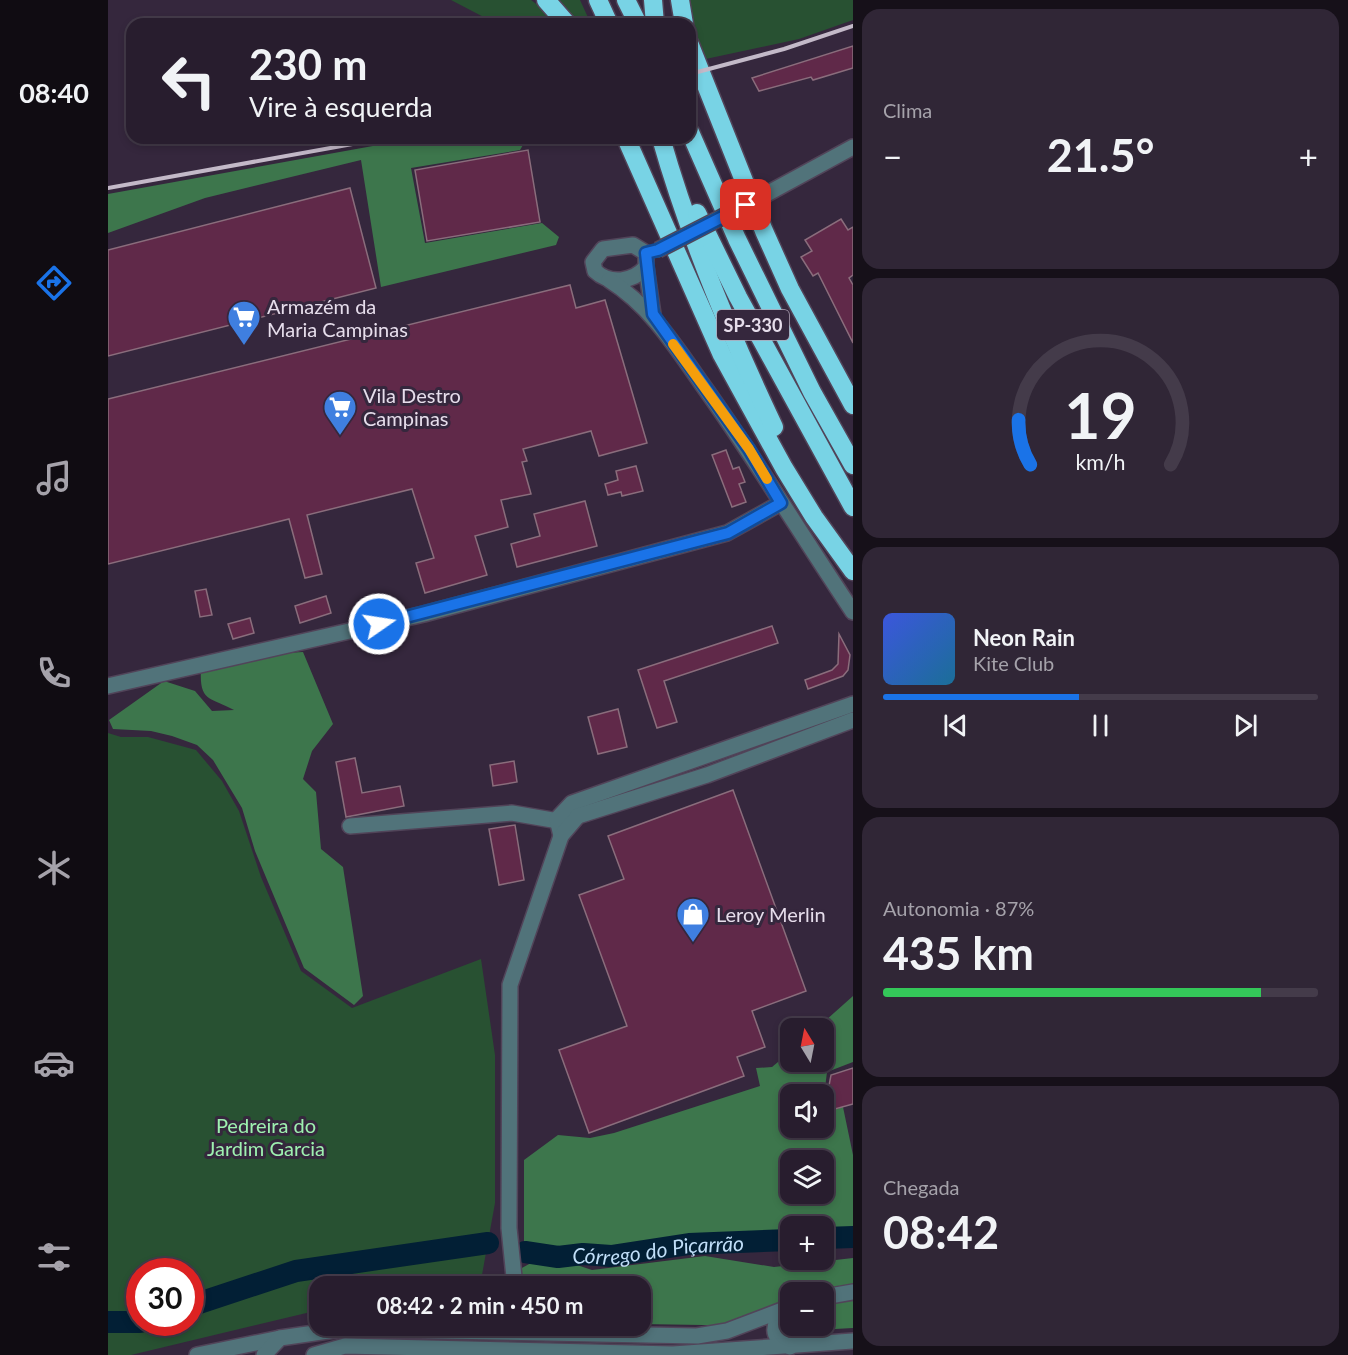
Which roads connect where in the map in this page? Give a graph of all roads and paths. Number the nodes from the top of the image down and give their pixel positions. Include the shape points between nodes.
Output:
1 (546, 0) edge
2 (598, 0) edge
3 (626, 0) edge
4 (653, 0) edge
5 (680, 0) edge
6 (562, 18) edge
7 (606, 18) edge
8 (635, 18) edge
9 (654, 18) edge
10 (683, 18) edge
11 (696, 60) edge
12 (629, 144) edge
13 (664, 144) edge
14 (665, 144) edge
15 (696, 144) edge
16 (853, 147) edge
17 (650, 256) junction
18 (609, 280) junction
19 (653, 314) junction
20 (853, 405) edge
21 (853, 465) edge
22 (781, 503) junction
23 (853, 507) edge
24 (848, 564) edge
25 (853, 612) edge
26 (108, 686) edge
27 (853, 704) edge
28 (853, 720) edge
29 (350, 826) dead end
30 (563, 826) junction
31 (513, 1276) edge
32 (853, 1292) edge
33 (834, 1295) edge
34 (780, 1311) edge
35 (780, 1317) edge
36 (309, 1334) edge
37 (610, 1336) edge
38 (649, 1336) edge
39 (280, 1338) junction
40 (853, 1341) edge
41 (790, 1347) junction
42 (411, 1351) edge
43 (753, 1352) edge
44 (516, 1353) edge
45 (609, 1353) junction
46 (266, 1354) edge
47 (197, 1355) edge
48 (314, 1355) edge

1 - 6 highway
2 - 7 highway
3 - 8 highway
4 - 9 highway
5 - 10 highway
11 - 20 highway via 790,289
12 - 24 highway via 722,355 784,468
13 - 24 highway via 676,189 742,359
14 - 23 highway, SP-330 via 738,297
15 - 21 highway, SP-330 via 812,392
16 - 17 street, bridge
17 - 18 street via 632,278
17 - 18 street via 633,245 603,249 593,262 595,271
17 - 19 street
18 - 19 street
19 - 22 street via 749,449
22 - 25 street
22 - 26 street via 728,533 424,614
27 - 30 street via 588,796 572,803
28 - 30 street via 707,775 578,816
29 - 30 street via 513,813
30 - 31 street via 510,985 509,1228
32 - 33 street
34 - 38 street via 713,1335
35 - 41 street via 773,1332
36 - 39 street
37 - 45 street
39 - 46 street
39 - 47 street
40 - 41 street
41 - 43 street
42 - 44 street
42 - 48 street via 345,1346
43 - 45 street
44 - 45 street

